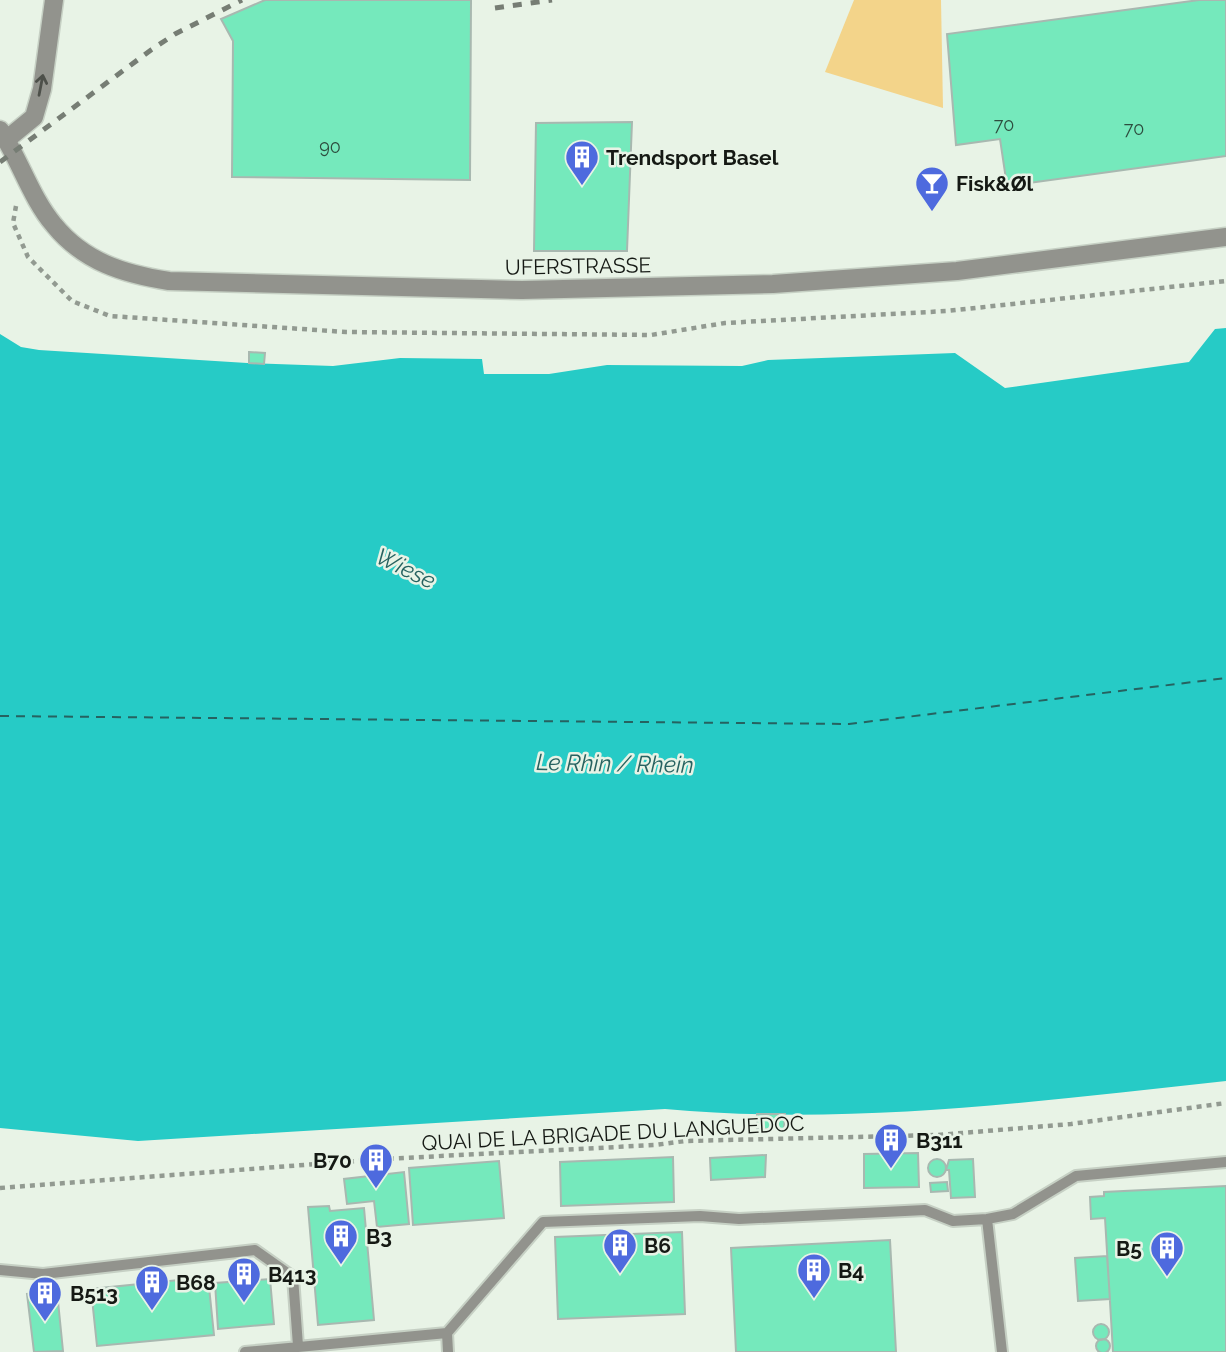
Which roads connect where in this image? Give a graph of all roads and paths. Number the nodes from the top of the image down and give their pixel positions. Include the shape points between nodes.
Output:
1 (54, 0) edge
2 (3, 135) edge
3 (1226, 237) edge
4 (1226, 1103) edge
5 (1226, 1161) edge
6 (0, 1188) edge
7 (987, 1219) junction
8 (0, 1270) edge
9 (447, 1333) junction
10 (298, 1346) junction
11 (245, 1352) edge
12 (449, 1352) edge
13 (1002, 1352) edge

2 -> 1 street via 34,117
2 - 3 street, UFERSTRASSE via 54,226 97,263 132,276 169,281 522,290 773,284 957,271
4 - 6 path, QUAI DE LA BRIGADE DU LANGUEDOC via 1071,1124 938,1135 685,1141
5 - 7 lane via 1076,1176 1013,1214
7 - 9 lane via 953,1221 925,1210 543,1222
7 - 13 lane
8 - 10 lane via 43,1274 256,1250 293,1277
9 - 10 lane
9 - 12 lane
10 - 11 lane

